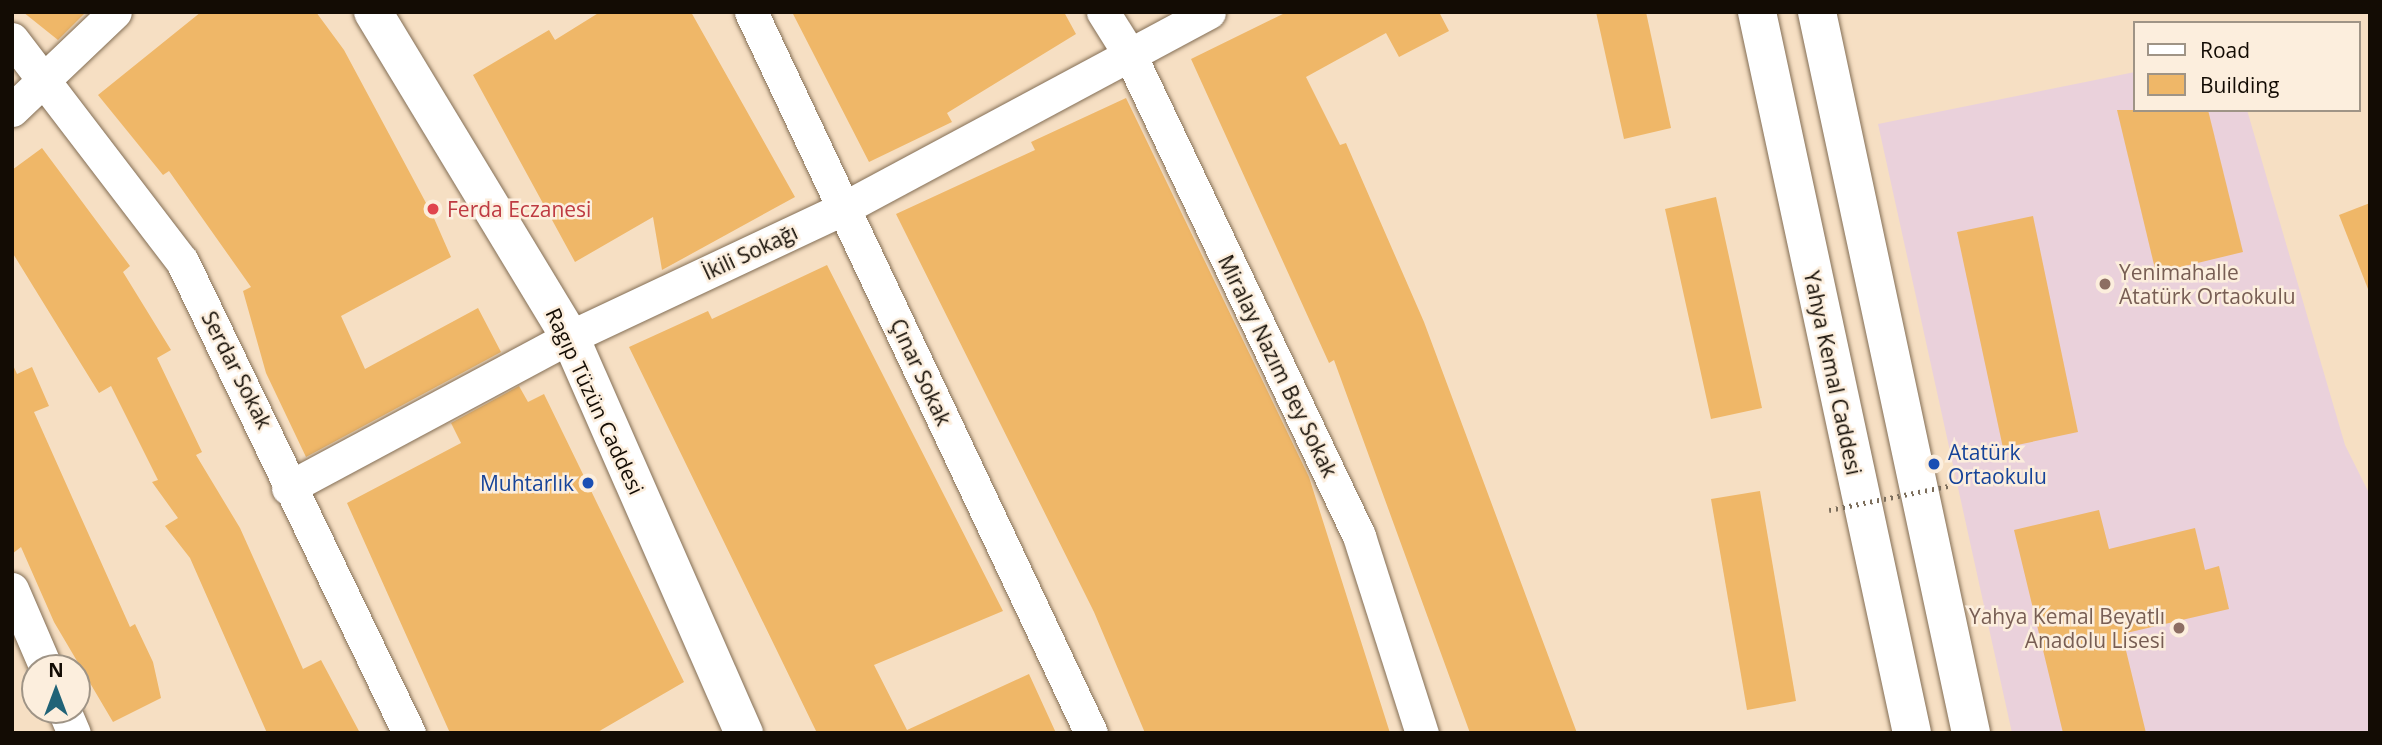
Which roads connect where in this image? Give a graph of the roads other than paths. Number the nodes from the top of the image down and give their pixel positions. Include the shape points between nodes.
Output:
1 (116, 12) edge
2 (373, 12) edge
3 (751, 12) edge
4 (1103, 12) edge
5 (1209, 12) edge
6 (1757, 12) edge
7 (1817, 12) edge
8 (12, 39) edge
9 (1130, 55) junction
10 (46, 75) junction
11 (12, 110) edge
12 (844, 208) junction
13 (570, 337) junction
14 (288, 488) junction
15 (12, 589) edge
16 (40, 654) edge
17 (409, 733) edge
18 (744, 733) edge
19 (1091, 733) edge
20 (1422, 733) edge
21 (1912, 733) edge
22 (1971, 733) edge

1 - 10 street
2 - 13 main road, Ragıp Tüzün Caddesi
3 - 12 street, Çınar Sokak
4 - 9 street, Miralay Nazım Bey Sokak
5 - 9 street, İkili Sokağı
6 - 21 main road, Yahya Kemal Caddesi
7 - 22 main road
8 - 10 street, Serdar Sokak
9 - 12 street, İkili Sokağı
9 - 20 street, Miralay Nazım Bey Sokak via 1359,536
10 - 11 street
10 - 14 street, Serdar Sokak via 182,261 270,435
12 - 13 street, İkili Sokağı
12 - 19 street, Çınar Sokak
13 - 14 street, İkili Sokağı
13 - 18 main road, Ragıp Tüzün Caddesi
14 - 17 street, Serdar Sokak
15 - 16 street

